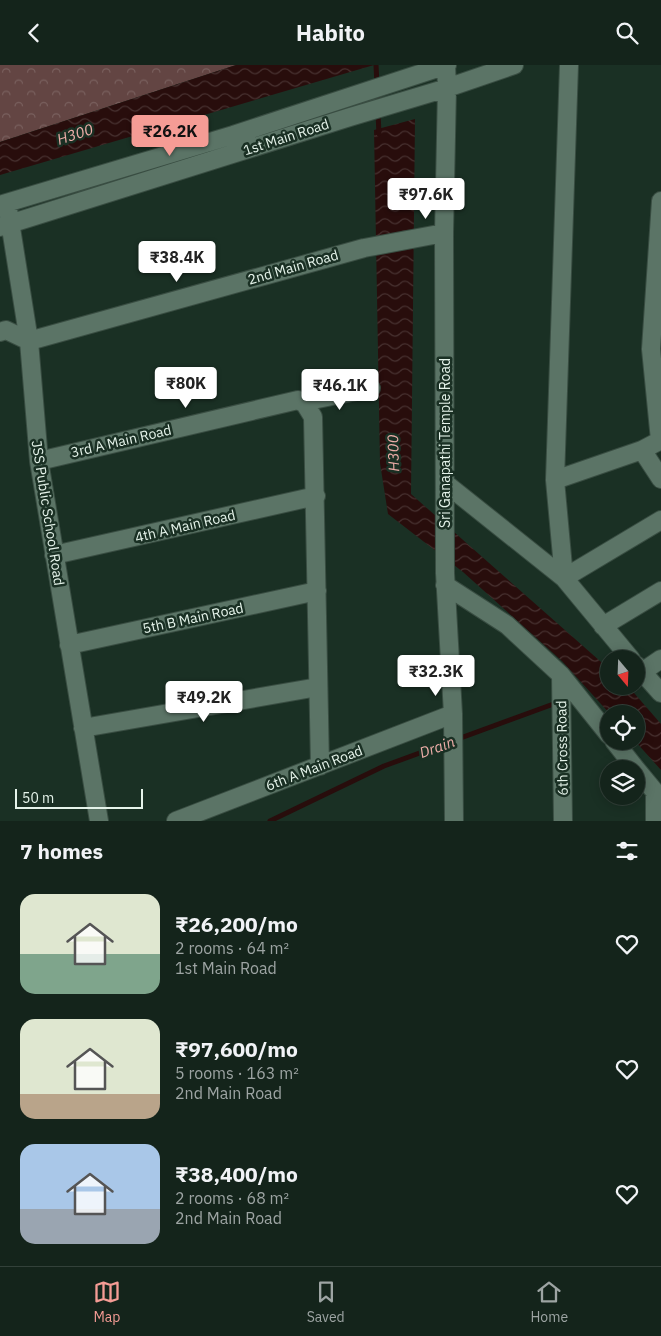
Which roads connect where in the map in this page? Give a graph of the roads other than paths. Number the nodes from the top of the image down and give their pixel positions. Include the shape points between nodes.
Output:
1 (447, 65) edge
2 (514, 65) edge
3 (569, 65) edge
4 (447, 88) junction
5 (661, 201) edge
6 (3, 204) edge
7 (5, 226) edge
8 (444, 233) junction
9 (660, 240) edge
10 (0, 332) edge
11 (29, 341) junction
12 (656, 347) edge
13 (371, 388) dead end
14 (303, 402) junction
15 (661, 440) edge
16 (642, 450) junction
17 (39, 461) junction
18 (661, 479) edge
19 (555, 480) junction
20 (445, 483) junction
21 (316, 496) junction
22 (661, 519) edge
23 (54, 555) junction
24 (564, 578) junction
25 (445, 579) junction
26 (317, 591) junction
27 (661, 591) edge
28 (603, 626) junction
29 (69, 645) junction
30 (623, 650) edge
31 (661, 659) edge
32 (645, 666) edge
33 (560, 675) junction
34 (645, 676) edge
35 (318, 687) junction
36 (661, 693) edge
37 (453, 715) junction
38 (600, 724) edge
39 (83, 728) junction
40 (621, 750) edge
41 (629, 760) edge
42 (320, 766) junction
43 (645, 780) edge
44 (658, 795) edge
45 (99, 821) edge
46 (176, 821) edge
47 (454, 821) edge
48 (564, 821) edge
49 (655, 821) edge

1 - 4 street, Sri Ganapathi Temple Road
1 - 6 street via 233,135
2 - 4 street, 1st Main Road
3 - 19 street
4 - 7 street, 1st Main Road
4 - 8 street, Sri Ganapathi Temple Road
5 - 9 street
6 - 7 street, JSS Public School Road
7 - 11 street, JSS Public School Road
8 - 11 street, 2nd Main Road via 364,248
8 - 20 street, Sri Ganapathi Temple Road
9 - 12 street
10 - 11 street via 6,330
11 - 17 street, JSS Public School Road
12 - 15 street
13 - 14 street, 3rd A Main Road
14 - 17 street, 3rd A Main Road via 288,402
14 - 21 street via 313,417
15 - 16 street
16 - 18 street
16 - 19 street
17 - 23 street, JSS Public School Road
19 - 24 street
20 - 24 street
20 - 25 street, Sri Ganapathi Temple Road
21 - 23 street, 4th A Main Road
21 - 26 street
22 - 24 street
23 - 29 street, JSS Public School Road
24 - 28 street
25 - 33 street via 507,625
25 - 37 street, Sri Ganapathi Temple Road
26 - 29 street, 5th B Main Road
26 - 35 street
27 - 28 street
28 - 30 street
29 - 39 street, JSS Public School Road
31 - 32 street
33 - 38 street
33 - 48 street, 6th Cross Road
34 - 36 street
35 - 39 street
35 - 42 street
37 - 42 street, 6th A Main Road
37 - 47 street, Sri Ganapathi Temple Road
39 - 45 street, JSS Public School Road
40 - 41 street
42 - 46 street, 6th A Main Road
43 - 44 street
44 - 49 street

